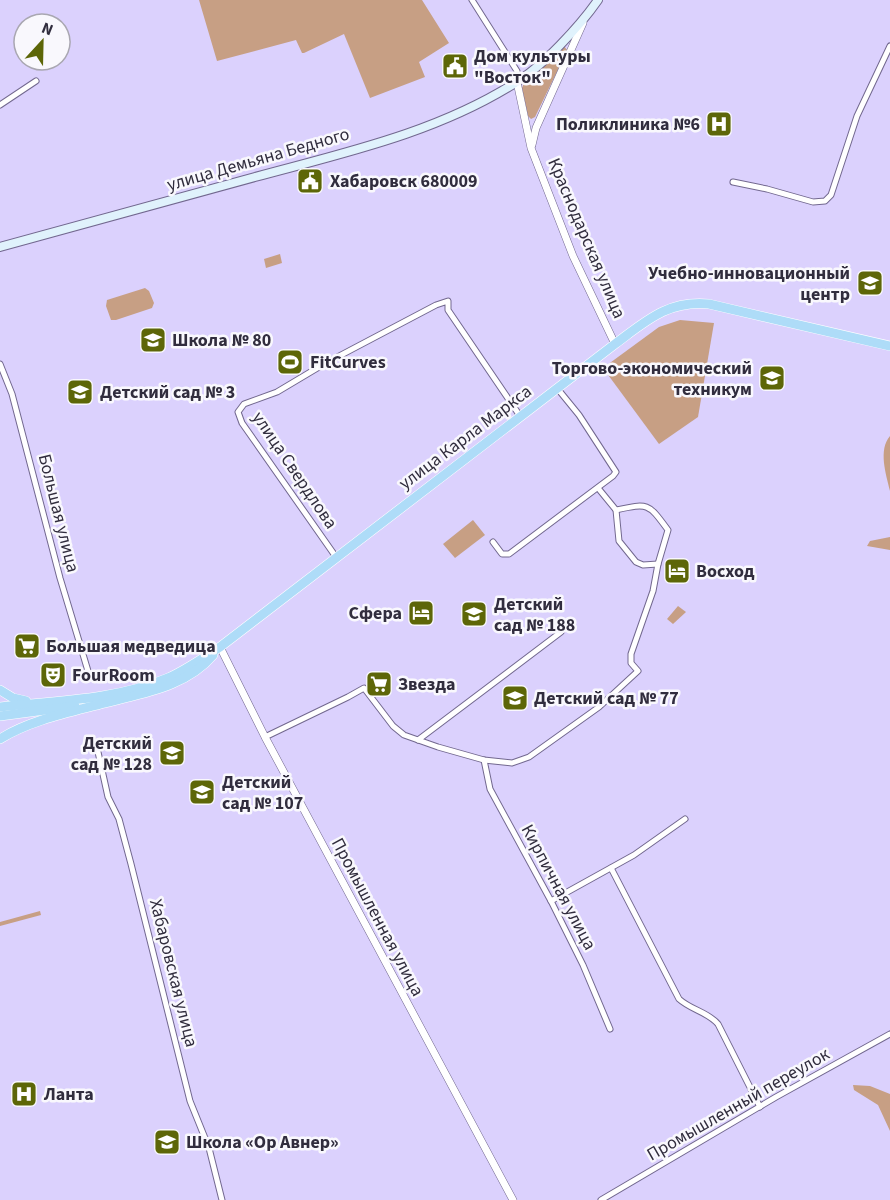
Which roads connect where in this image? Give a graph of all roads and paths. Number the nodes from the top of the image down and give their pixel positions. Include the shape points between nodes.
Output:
1 (472, 0) edge
2 (598, 0) edge
3 (584, 20) junction
4 (890, 46) edge
5 (36, 81) dead end
6 (517, 82) junction
7 (0, 105) edge
8 (531, 148) junction
9 (733, 182) dead end
10 (0, 247) edge
11 (615, 344) junction
12 (890, 346) edge
13 (0, 364) edge
14 (557, 388) junction
15 (520, 416) junction
16 (598, 488) junction
17 (616, 510) junction
18 (493, 542) dead end
19 (336, 557) junction
20 (658, 564) junction
21 (561, 632) dead end
22 (220, 647) junction
23 (88, 670) dead end
24 (0, 690) edge
25 (40, 702) junction
26 (105, 703) junction
27 (0, 707) edge
28 (0, 716) edge
29 (265, 737) junction
30 (0, 739) edge
31 (418, 740) junction
32 (98, 752) dead end
33 (484, 760) junction
34 (685, 819) dead end
35 (611, 868) junction
36 (551, 901) junction
37 (610, 1029) dead end
38 (890, 1034) edge
39 (760, 1107) junction
40 (222, 1200) edge
41 (513, 1200) edge
42 (601, 1200) edge

1 - 6 street via 517,71
2 - 3 main road
3 - 6 main road
3 - 8 street via 536,128
4 - 9 street via 857,116 831,195 825,201 813,202
5 - 7 street
6 - 8 street, Краснодарская улица
6 - 10 main road, улица Демьяна Бедного via 445,120 375,144
8 - 11 street, Краснодарская улица via 573,256
11 - 12 highway, улица Карла Маркса via 661,311 696,303
11 - 14 highway, улица Карла Маркса
13 - 23 street, Большая улица via 12,394
14 - 15 highway, улица Карла Маркса
14 - 16 street via 616,472
15 - 19 highway, улица Карла Маркса
15 - 19 street, улица Свердлова via 448,309 448,301 277,392 244,404 238,412 242,423
16 - 17 street
16 - 18 street via 509,554 502,554
17 - 20 street via 619,542 636,562
17 - 20 street via 639,505 652,509 668,530
19 - 22 highway, улица Карла Маркса
20 - 33 street via 631,654 631,663 638,670 599,707 529,756 512,763
21 - 31 street
22 - 25 highway, улица Карла Маркса via 150,685
22 - 26 highway, улица Карла Маркса via 206,664 173,684
22 - 29 street, Промышленная улица
24 - 25 highway via 20,700
25 - 27 highway, улица Карла Маркса
26 - 28 highway
26 - 30 highway via 45,720
29 - 31 street via 364,688 393,726
29 - 41 street, Промышленная улица
31 - 33 street
32 - 40 street, Хабаровская улица via 108,797 119,819 131,864 190,1101 209,1148
33 - 36 street, Кирпичная улица via 490,789
34 - 35 street
35 - 36 street
35 - 39 street via 679,999 718,1024
36 - 37 street, Кирпичная улица via 584,965
38 - 39 street, Промышленный переулок
39 - 42 street, Промышленный переулок

